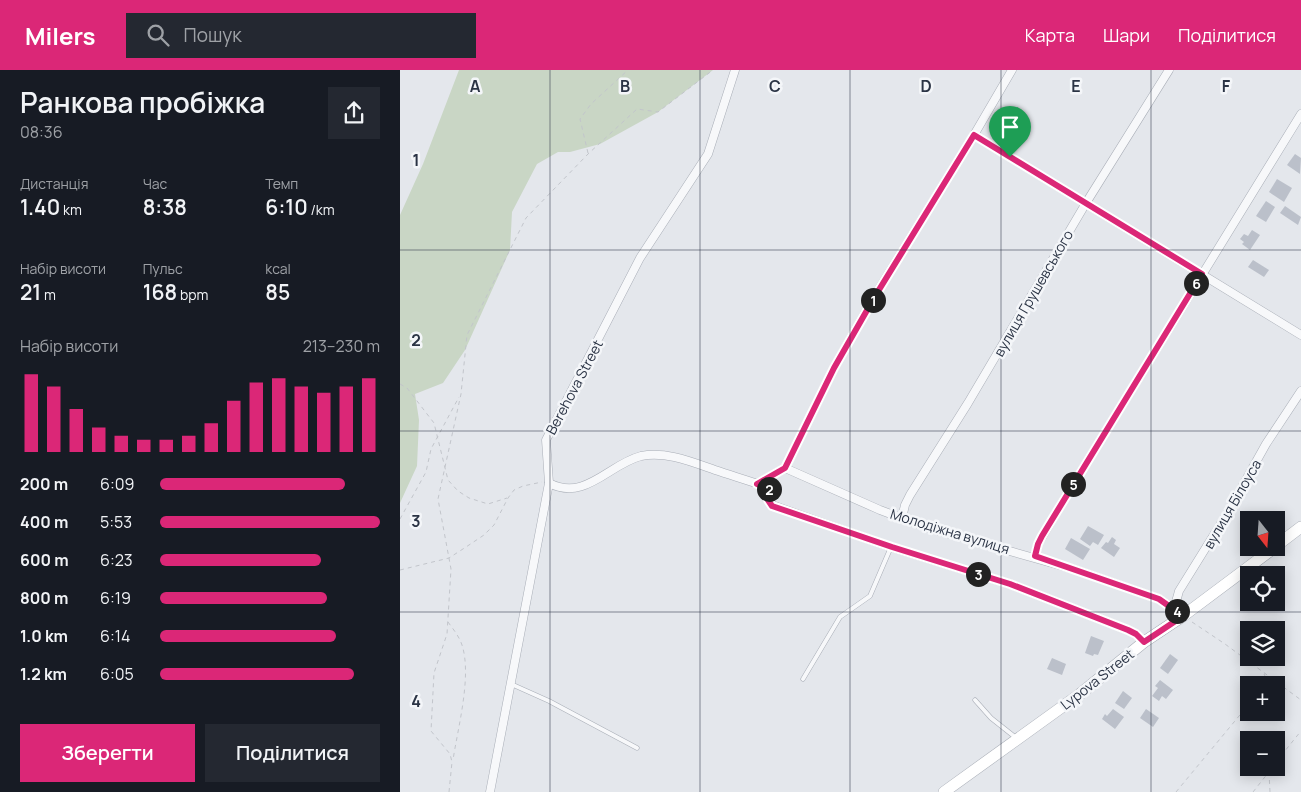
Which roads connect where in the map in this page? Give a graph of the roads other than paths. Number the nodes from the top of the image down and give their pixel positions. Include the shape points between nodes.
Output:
1 (734, 70) edge
2 (1012, 70) edge
3 (1169, 70) edge
4 (1301, 114) edge
5 (974, 135) junction
6 (1086, 203) junction
7 (1202, 274) junction
8 (1301, 335) edge
9 (1301, 391) edge
10 (785, 468) junction
11 (550, 483) junction
12 (757, 484) junction
13 (902, 518) junction
14 (1301, 527) edge
15 (1285, 539) edge
16 (892, 547) junction
17 (1035, 556) junction
18 (1262, 556) edge
19 (1178, 612) junction
20 (1144, 642) junction
21 (803, 679) dead end
22 (511, 684) junction
23 (975, 700) dead end
24 (1018, 739) junction
25 (637, 748) dead end
26 (490, 792) edge
27 (944, 792) edge

1 - 11 street, Berehova Street via 708,154 640,258 546,440
2 - 5 street
3 - 6 street, вулиця Грушевського
4 - 7 street
5 - 6 street
5 - 10 street via 834,368
6 - 7 street
6 - 13 street, вулиця Грушевського via 910,496
7 - 8 street
7 - 17 street via 1047,528
9 - 19 street, вулиця Білоуса via 1179,591
10 - 12 street
10 - 13 street, Молодіжна вулиця
11 - 12 street via 566,490 592,483 640,456 665,455
11 - 22 street, Berehova Street
12 - 16 street via 769,489 768,500 772,506
13 - 17 street, Молодіжна вулиця
14 - 15 street, Lypova Street
16 - 20 street via 1067,605 1128,630
16 - 21 lane via 870,596 840,617
17 - 19 street, Молодіжна вулиця via 1159,599
18 - 19 street, Lypova Street
19 - 20 street, Lypova Street
20 - 24 street, Lypova Street
22 - 25 lane
22 - 26 street, Berehova Street
23 - 24 lane via 991,718
24 - 27 street, Lypova Street

